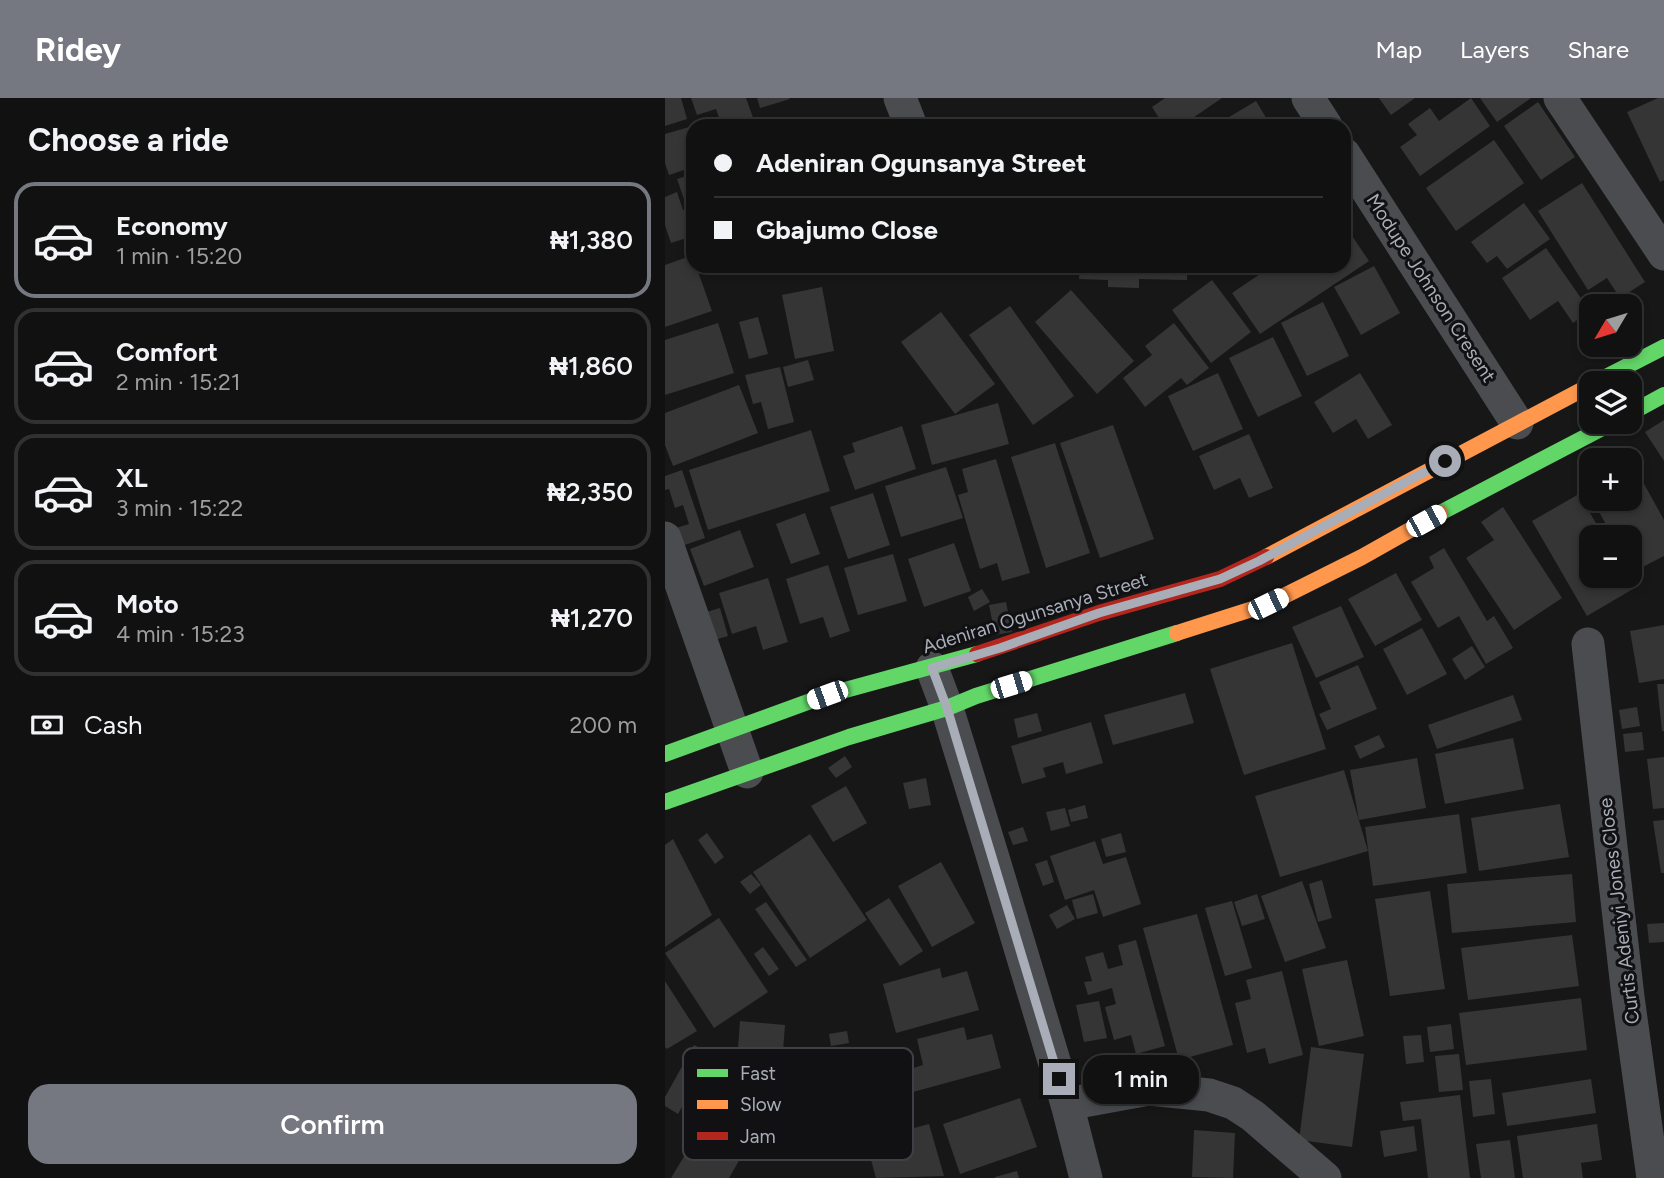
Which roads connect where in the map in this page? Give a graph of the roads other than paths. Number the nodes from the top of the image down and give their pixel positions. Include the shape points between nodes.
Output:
1 (900, 98) edge
2 (1308, 98) edge
3 (1560, 98) edge
4 (908, 119) edge
5 (1322, 119) edge
6 (1351, 165) edge
7 (1664, 254) edge
8 (1664, 347) edge
9 (1617, 371) edge
10 (1579, 391) edge
11 (1664, 396) edge
12 (1642, 407) edge
13 (1517, 423) junction
14 (1591, 434) edge
15 (665, 538) edge
16 (1588, 644) dead end
17 (932, 668) junction
18 (947, 708) junction
19 (731, 730) junction
20 (665, 754) edge
21 (747, 772) junction
22 (665, 802) edge
23 (1066, 1104) junction
24 (1086, 1178) edge
25 (1325, 1178) edge
26 (1653, 1178) edge

1 - 4 street
2 - 5 street
3 - 7 street
6 - 13 street, Modupe Johnson Cresent
8 - 9 main road, Adeniran Ogunsanya Street
10 - 13 main road, Adeniran Ogunsanya Street
11 - 12 main road
13 - 17 main road, Adeniran Ogunsanya Street via 1220,579
14 - 18 main road via 1268,604
15 - 19 street
16 - 26 street, Curtis Adeniyi Jones Close
17 - 18 street
17 - 19 main road, Adeniran Ogunsanya Street via 827,695
18 - 21 main road
18 - 23 street
19 - 20 main road, Adeniran Ogunsanya Street
19 - 21 street
21 - 22 main road
23 - 24 street
23 - 25 street via 1149,1089 1209,1095 1253,1116

